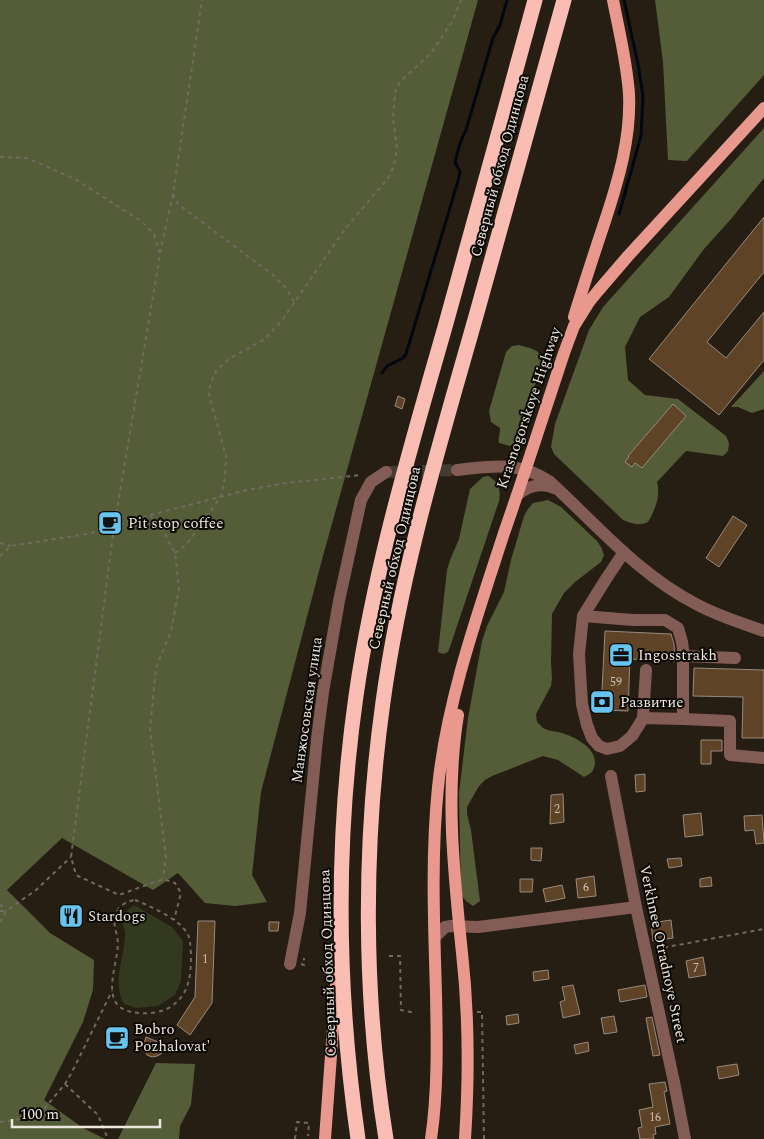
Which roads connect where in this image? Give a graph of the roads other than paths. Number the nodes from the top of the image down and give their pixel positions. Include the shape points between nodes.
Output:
1 (535, 0) edge
2 (564, 0) edge
3 (613, 0) edge
4 (764, 108) edge
5 (564, 353) junction
6 (456, 470) tunnel mouth
7 (525, 470) junction
8 (386, 472) tunnel mouth
9 (563, 494) junction
10 (517, 495) junction
11 (624, 552) junction
12 (481, 605) junction
13 (583, 616) junction
14 (764, 630) edge
15 (683, 656) junction
16 (735, 658) dead end
17 (646, 670) dead end
18 (643, 718) junction
19 (683, 719) junction
20 (764, 758) edge
21 (611, 776) dead end
22 (636, 907) junction
23 (341, 922) junction
24 (459, 926) junction
25 (435, 937) junction
26 (290, 964) dead end
27 (325, 1139) edge
28 (358, 1139) edge
29 (386, 1139) edge
30 (430, 1139) edge
31 (465, 1139) edge
32 (685, 1139) edge

1 - 23 highway, Северный обход Одинцова via 412,444 371,608 350,742
2 - 29 highway, Северный обход Одинцова via 417,531 384,692 371,833 369,922 374,1050
3 - 5 main road via 627,81 627,136 615,188
4 - 5 main road, Krasnogorskoye Highway via 602,285 574,326
5 - 7 main road, Krasnogorskoye Highway
6 - 7 street via 507,466
7 - 9 street via 538,474
7 - 10 main road, Krasnogorskoye Highway
8 - 26 street, Манжосовская улица via 371,482 361,500 339,601 318,730 300,913
9 - 10 street via 548,485 541,485 525,488
9 - 11 street
10 - 12 main road, Krasnogorskoye Highway
11 - 13 street
11 - 14 street via 671,590 696,604 727,619
12 - 24 main road via 462,691 454,755 452,822
12 - 25 main road via 449,721 438,787 434,855
13 - 15 street via 665,620 678,628
13 - 18 street via 579,654 582,704 592,738 607,749 620,746 632,736
15 - 16 street
15 - 19 street
17 - 18 street
18 - 19 street
19 - 20 street via 730,721 730,754
21 - 22 street, Verkhnee Otradnoye Street
22 - 24 street
22 - 32 street, Verkhnee Otradnoye Street
23 - 27 main road
23 - 28 highway, Северный обход Одинцова via 347,1052
24 - 25 street via 445,927
24 - 31 main road via 467,1031
25 - 30 main road via 437,1066

